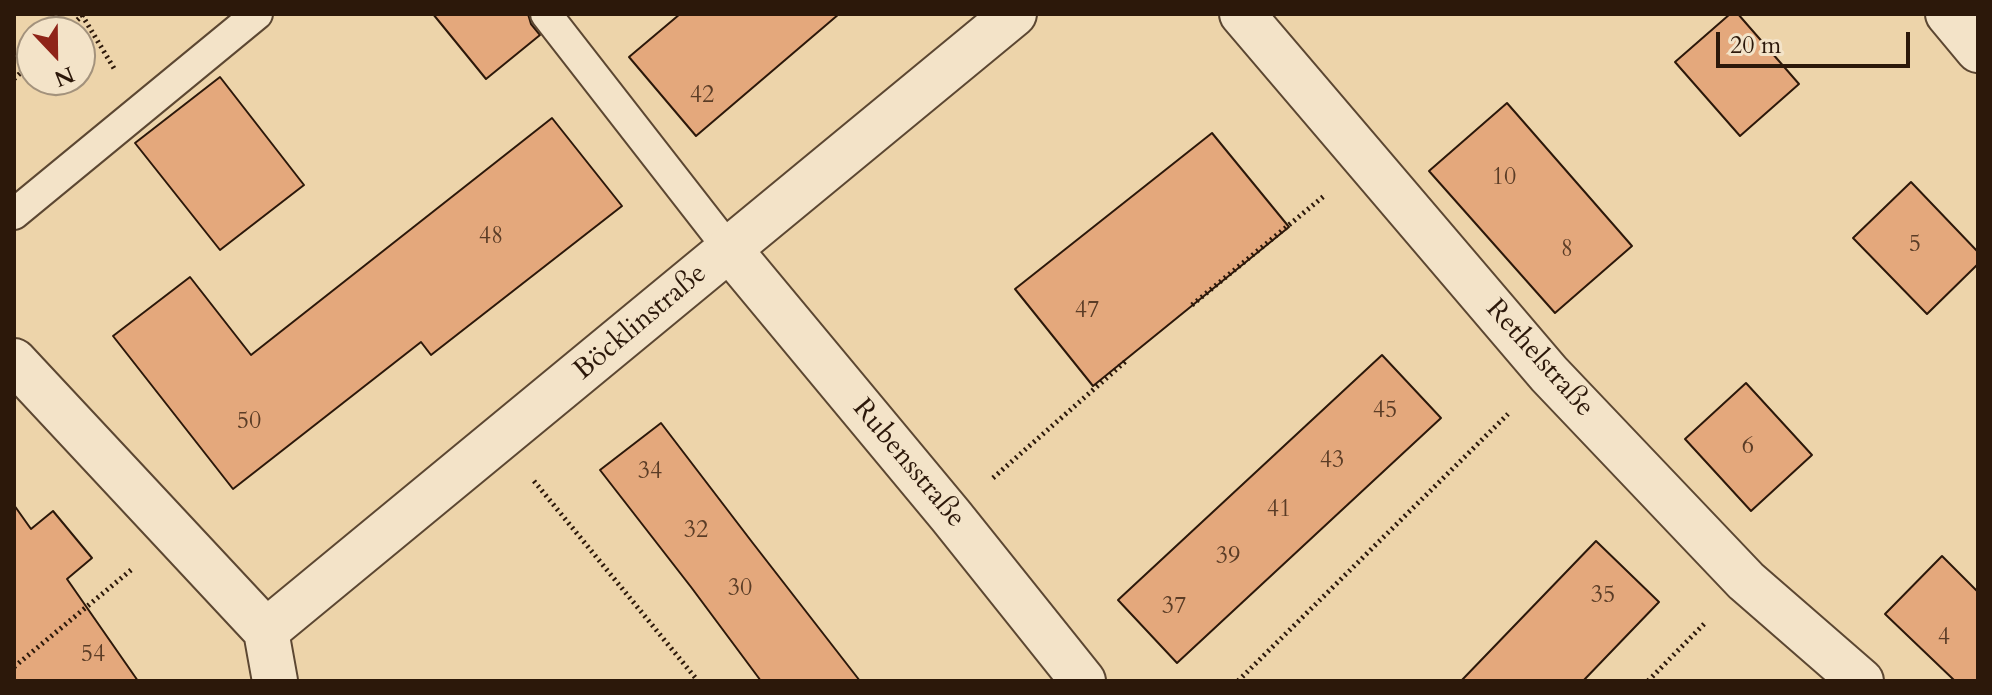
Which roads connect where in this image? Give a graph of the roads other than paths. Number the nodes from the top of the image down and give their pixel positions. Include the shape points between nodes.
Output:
1 (257, 14) edge
2 (546, 14) edge
3 (1014, 14) edge
4 (1242, 14) edge
5 (1948, 14) edge
6 (1978, 50) edge
7 (14, 214) edge
8 (729, 249) junction
9 (14, 361) edge
10 (266, 631) junction
11 (275, 681) edge
12 (1083, 681) edge
13 (1861, 681) edge

1 - 7 lane
2 - 8 lane
3 - 8 street, Böcklinstraße
4 - 13 street, Rethelstraße via 1549,374 1746,581
5 - 6 street
8 - 10 street, Böcklinstraße
8 - 12 street, Rubensstraße
9 - 10 street
10 - 11 street

